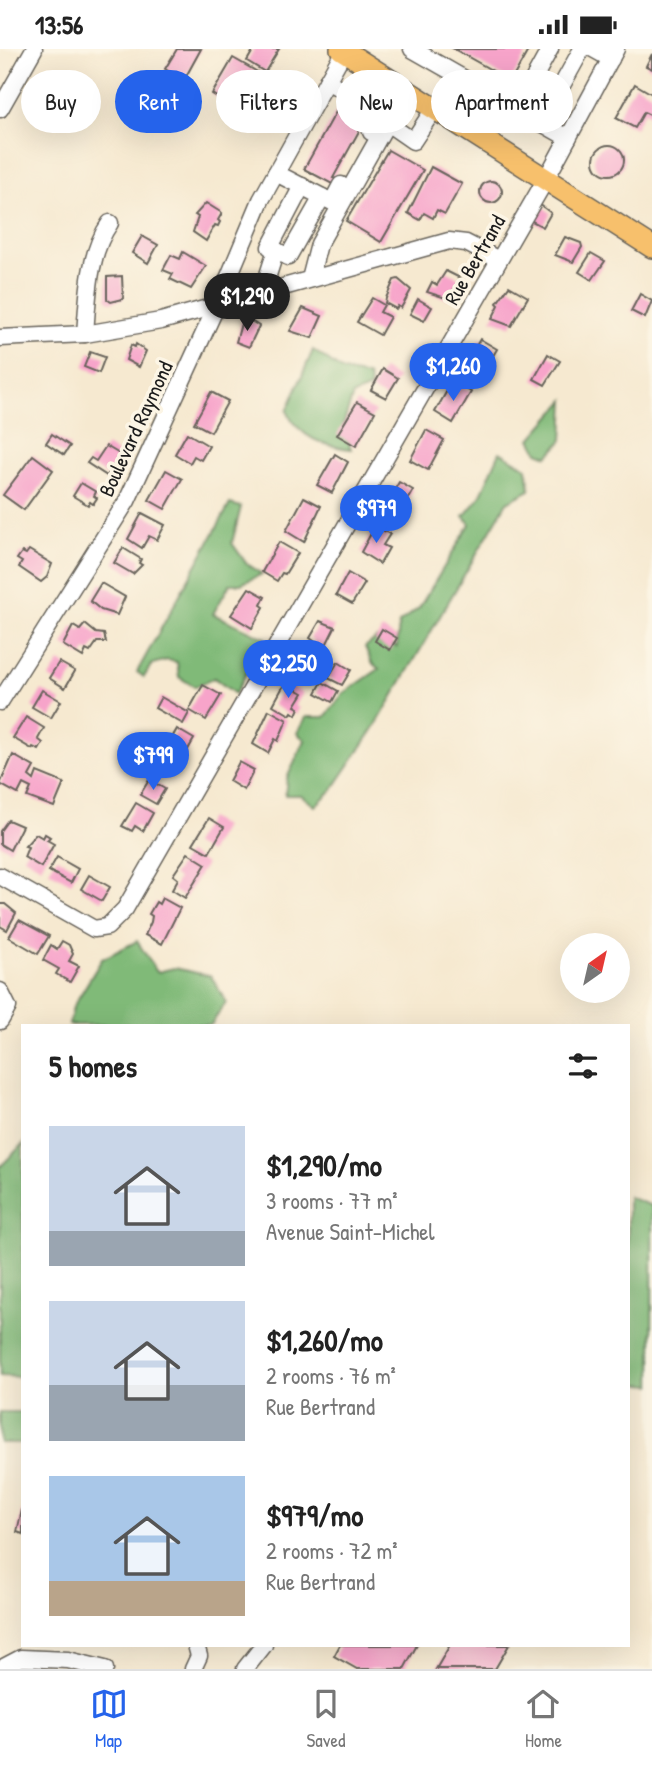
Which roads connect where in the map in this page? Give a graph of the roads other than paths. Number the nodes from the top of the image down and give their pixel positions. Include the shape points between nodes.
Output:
1 (34, 49) edge
2 (412, 49) edge
3 (550, 49) edge
4 (582, 49) edge
5 (593, 49) edge
6 (343, 50) edge
7 (613, 54) edge
8 (374, 70) edge
9 (448, 70) edge
10 (538, 70) edge
11 (570, 70) edge
12 (327, 81) junction
13 (336, 86) edge
14 (0, 109) edge
15 (431, 115) edge
16 (371, 133) edge
17 (559, 133) edge
18 (475, 134) edge
19 (568, 138) junction
20 (276, 173) junction
21 (546, 179) junction
22 (302, 186) junction
23 (322, 197) junction
24 (110, 223) dead end
25 (652, 247) edge
26 (276, 250) junction
27 (499, 260) junction
28 (310, 279) junction
29 (270, 291) junction
30 (217, 305) junction
31 (85, 334) junction
32 (0, 338) edge
33 (0, 702) edge
34 (0, 876) edge
35 (0, 991) edge
36 (0, 1021) edge
37 (197, 1647) edge
38 (262, 1647) edge
39 (0, 1649) edge
40 (4, 1666) edge
41 (106, 1669) edge
42 (193, 1669) edge
43 (245, 1669) edge

1 - 14 street
2 - 9 street
3 - 10 street
4 - 11 street
5 - 7 street
6 - 8 main road
6 - 12 street, Boulevard Raymond
7 - 19 street, Rue Bertrand
12 - 13 street
12 - 20 street, Boulevard Raymond
15 - 28 street via 413,141 387,123 319,244
16 - 23 street via 331,202
17 - 19 street
18 - 21 main road
19 - 21 street, Rue Bertrand
20 - 22 street
20 - 30 street, Boulevard Raymond
21 - 25 main road
21 - 27 street, Rue Bertrand
22 - 23 street
22 - 26 street via 270,247
23 - 26 street via 288,257
24 - 31 street via 88,284
26 - 29 street via 268,275
27 - 28 street via 466,243 449,241
27 - 34 street, Rue Bertrand via 125,909 107,927 94,929
28 - 29 street
29 - 30 street
30 - 31 street via 161,321
30 - 33 street, Boulevard Raymond via 127,501
31 - 32 street
35 - 36 street via 8,1007
37 - 42 street via 199,1656
38 - 43 street
39 - 40 street
40 - 41 street via 21,1658 68,1660

